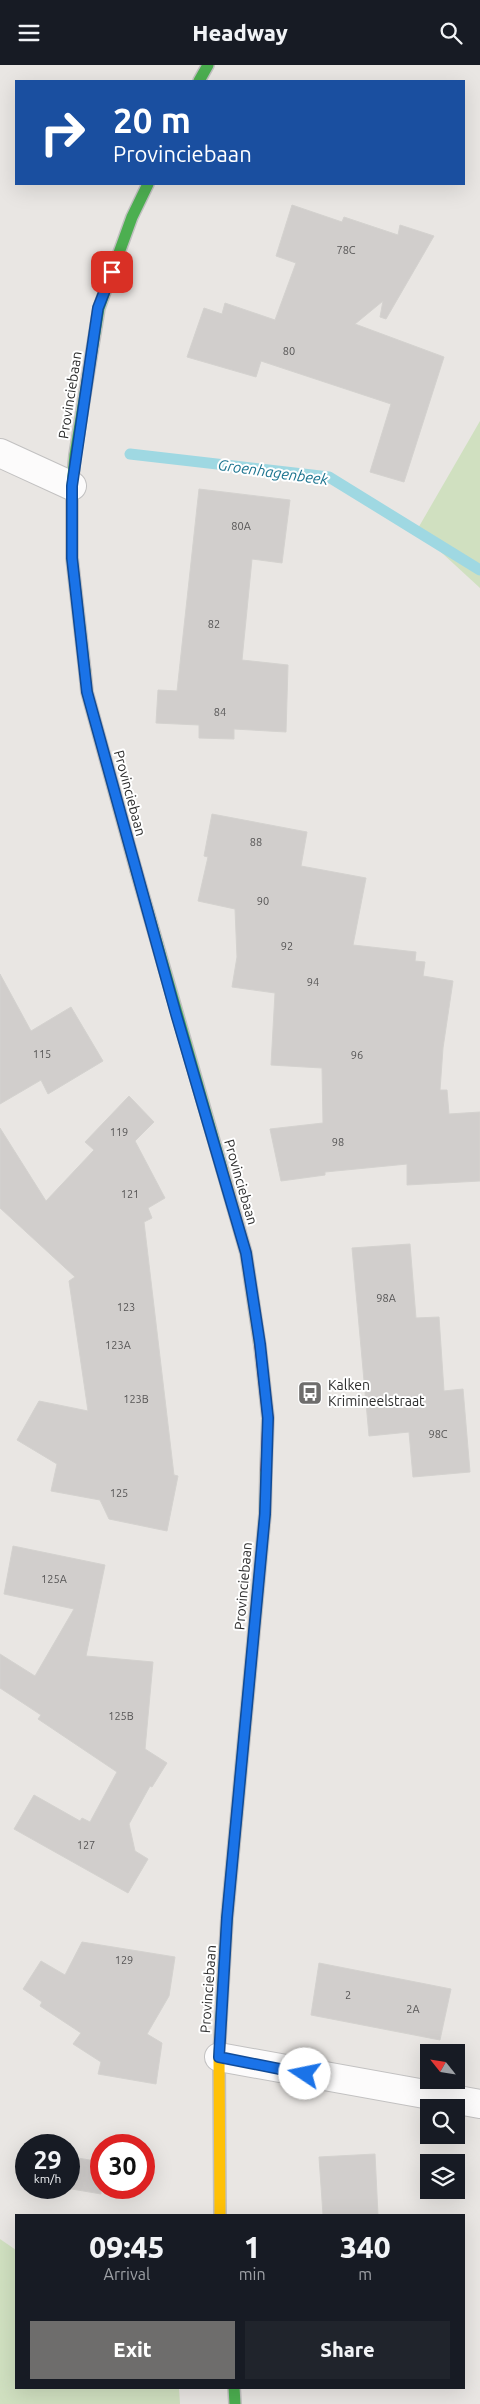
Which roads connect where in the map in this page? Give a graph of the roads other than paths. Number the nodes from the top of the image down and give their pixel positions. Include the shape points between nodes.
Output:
1 (208, 65) edge
2 (200, 80) edge
3 (148, 185) edge
4 (0, 453) edge
5 (72, 486) junction
6 (219, 2057) junction
7 (480, 2104) edge
8 (220, 2214) edge
9 (234, 2389) edge
10 (235, 2404) edge

1 - 2 main road
3 - 5 main road, Provinciebaan via 98,308
4 - 5 street
5 - 6 main road, Provinciebaan via 72,558 87,692 173,1005 246,1253 268,1418 265,1514 227,1918
6 - 7 street
6 - 8 main road, Provinciebaan
9 - 10 main road

